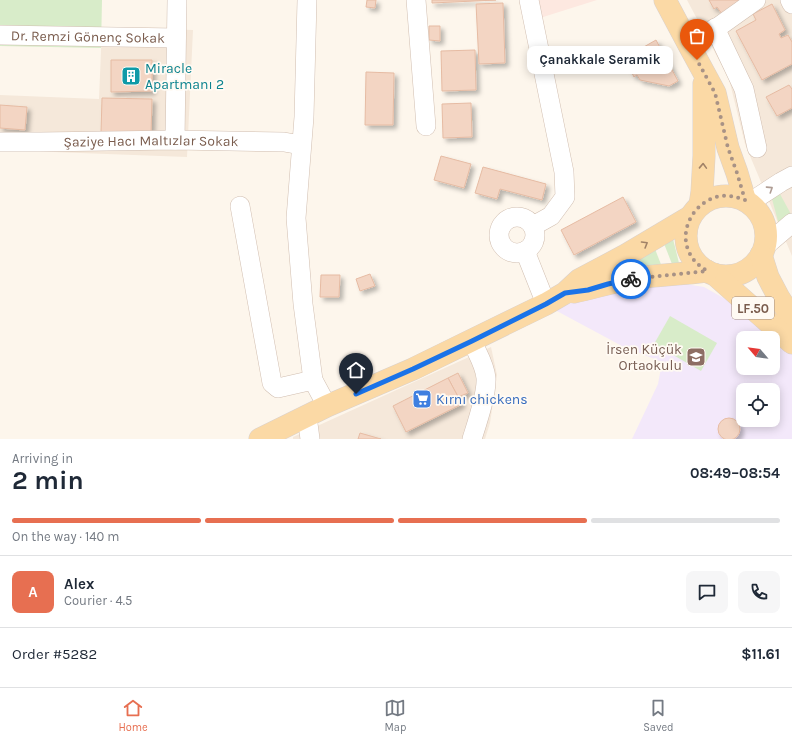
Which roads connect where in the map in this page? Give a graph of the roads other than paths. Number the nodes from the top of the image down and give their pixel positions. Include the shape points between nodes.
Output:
1 (177, 0) edge
2 (307, 0) edge
3 (416, 0) edge
4 (529, 0) edge
5 (665, 0) edge
6 (790, 0) edge
7 (751, 1) edge
8 (792, 4) edge
9 (715, 28) junction
10 (0, 35) edge
11 (176, 38) junction
12 (690, 47) junction
13 (704, 73) junction
14 (426, 126) dead end
15 (175, 140) junction
16 (0, 142) edge
17 (301, 145) junction
18 (757, 148) dead end
19 (792, 176) edge
20 (747, 201) junction
21 (240, 206) dead end
22 (695, 211) junction
23 (792, 223) edge
24 (533, 226) junction
25 (525, 251) junction
26 (762, 251) junction
27 (710, 273) junction
28 (565, 293) junction
29 (546, 304) junction
30 (792, 318) edge
31 (472, 341) junction
32 (792, 343) edge
33 (314, 380) junction
34 (327, 406) junction
35 (307, 416) junction
36 (260, 439) edge
37 (310, 439) edge
38 (472, 439) edge

1 - 11 street
2 - 17 street
3 - 14 street
4 - 24 street via 564,172 565,197 551,216
5 - 12 main road, LF.50
6 - 8 street
7 - 9 street
9 - 12 street
9 - 18 street via 744,89
10 - 11 street, Dr. Remzi Gönenç Sokak
11 - 15 street
12 - 13 main road, LF.50
13 - 20 main road, LF.50 via 715,93 728,148
22 -> 13 main road, LF.50 via 702,192
15 - 16 street, Şaziye Hacı Maltızlar Sokak
15 - 17 street, Şaziye Hacı Maltızlar Sokak via 284,142
17 - 33 street via 296,218 303,304
20 -> 19 street
20 - 22 main road via 733,196 710,198
20 - 26 main road, LF.50 via 764,222 766,235
21 - 33 street via 272,383 278,388
22 - 27 main road, LF.50 via 686,229 689,254 697,264
28 -> 22 main road via 579,280 626,255
23 - 26 street
24 - 25 street via 535,238 530,248
24 - 25 street via 519,217 507,220 501,229 501,241 508,250
25 - 29 street
26 - 27 main road via 753,266 741,273 727,276
26 - 30 main road, LF.50 via 768,277
27 - 28 main road via 634,278
27 - 32 main road, LF.50
28 - 29 main road
29 - 31 main road
31 - 34 main road
31 - 38 street via 486,378
33 - 34 street
34 - 35 main road
35 - 36 main road
35 - 37 street

